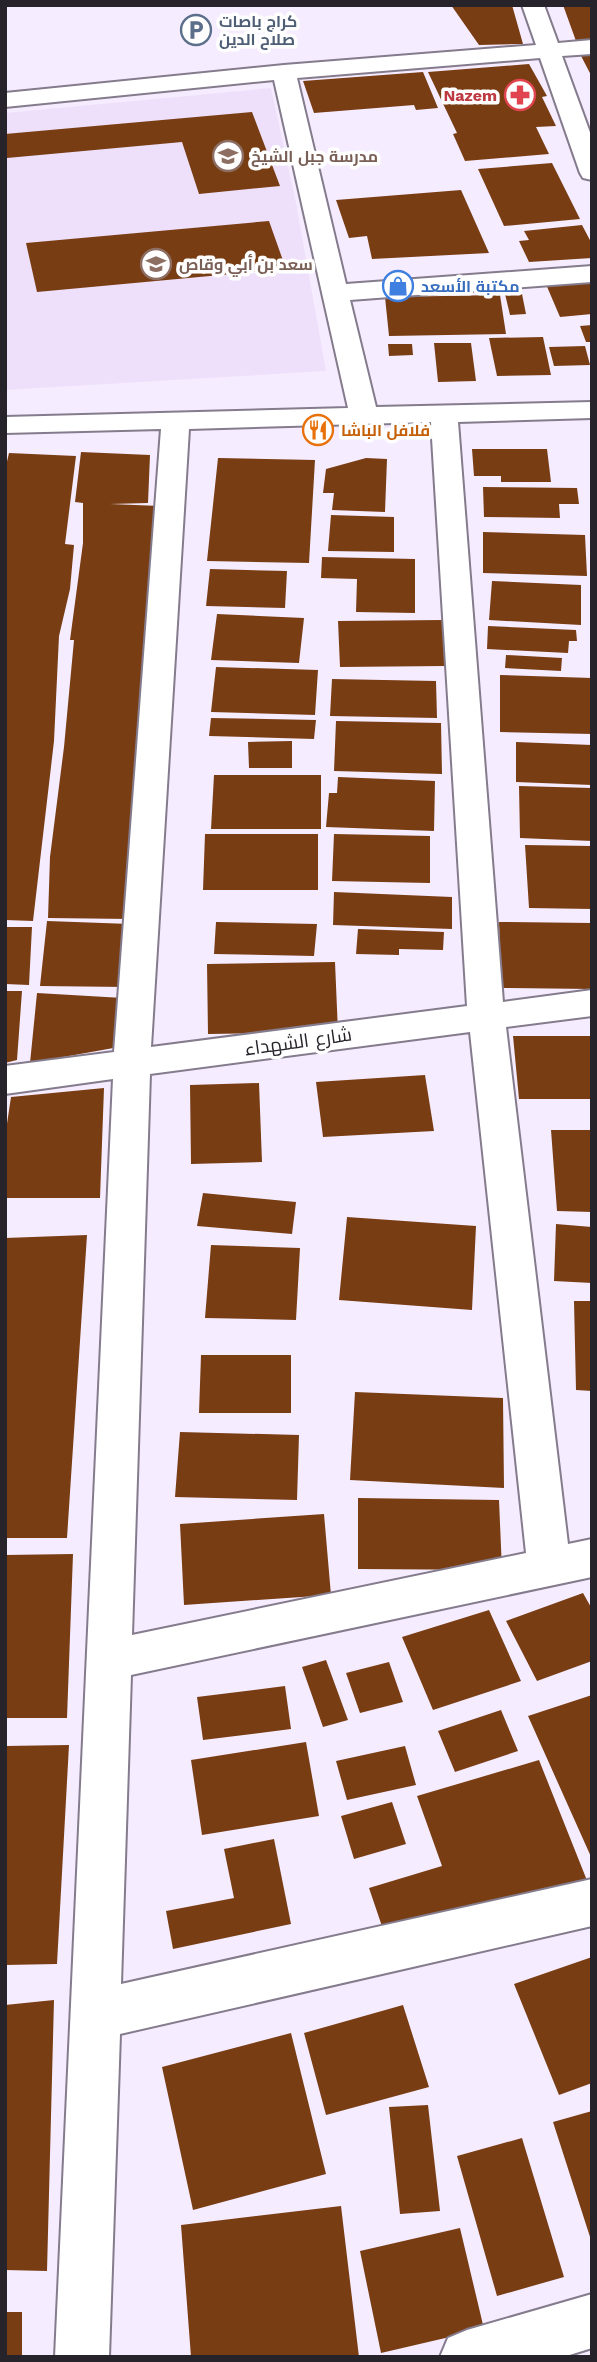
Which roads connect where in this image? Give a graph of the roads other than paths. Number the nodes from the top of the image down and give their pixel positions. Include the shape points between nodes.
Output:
1 (533, 5) edge
2 (592, 47) edge
3 (549, 52) junction
4 (284, 72) junction
5 (5, 100) edge
6 (590, 162) edge
7 (592, 274) edge
8 (336, 293) junction
9 (592, 410) edge
10 (444, 414) junction
11 (364, 416) junction
12 (176, 421) junction
13 (5, 425) edge
14 (592, 1003) edge
15 (486, 1015) junction
16 (132, 1063) junction
17 (5, 1080) edge
18 (592, 1558) edge
19 (549, 1567) junction
20 (108, 1660) junction
21 (592, 1902) edge
22 (94, 2015) junction
23 (592, 2321) edge
24 (82, 2357) edge
25 (467, 2357) edge

1 - 3 street
2 - 3 street
3 - 4 street
3 - 6 street
4 - 5 street
4 - 8 street
7 - 8 street
8 - 11 street
9 - 10 street
10 - 11 street
10 - 15 street
11 - 12 street
12 - 13 street
12 - 16 street
14 - 15 street, شارع الشهداء
15 - 16 street, شارع الشهداء
15 - 19 street
16 - 17 street, شارع الشهداء
16 - 20 street
18 - 19 street
19 - 20 street
20 - 22 street
21 - 22 street
22 - 24 street
23 - 25 street

